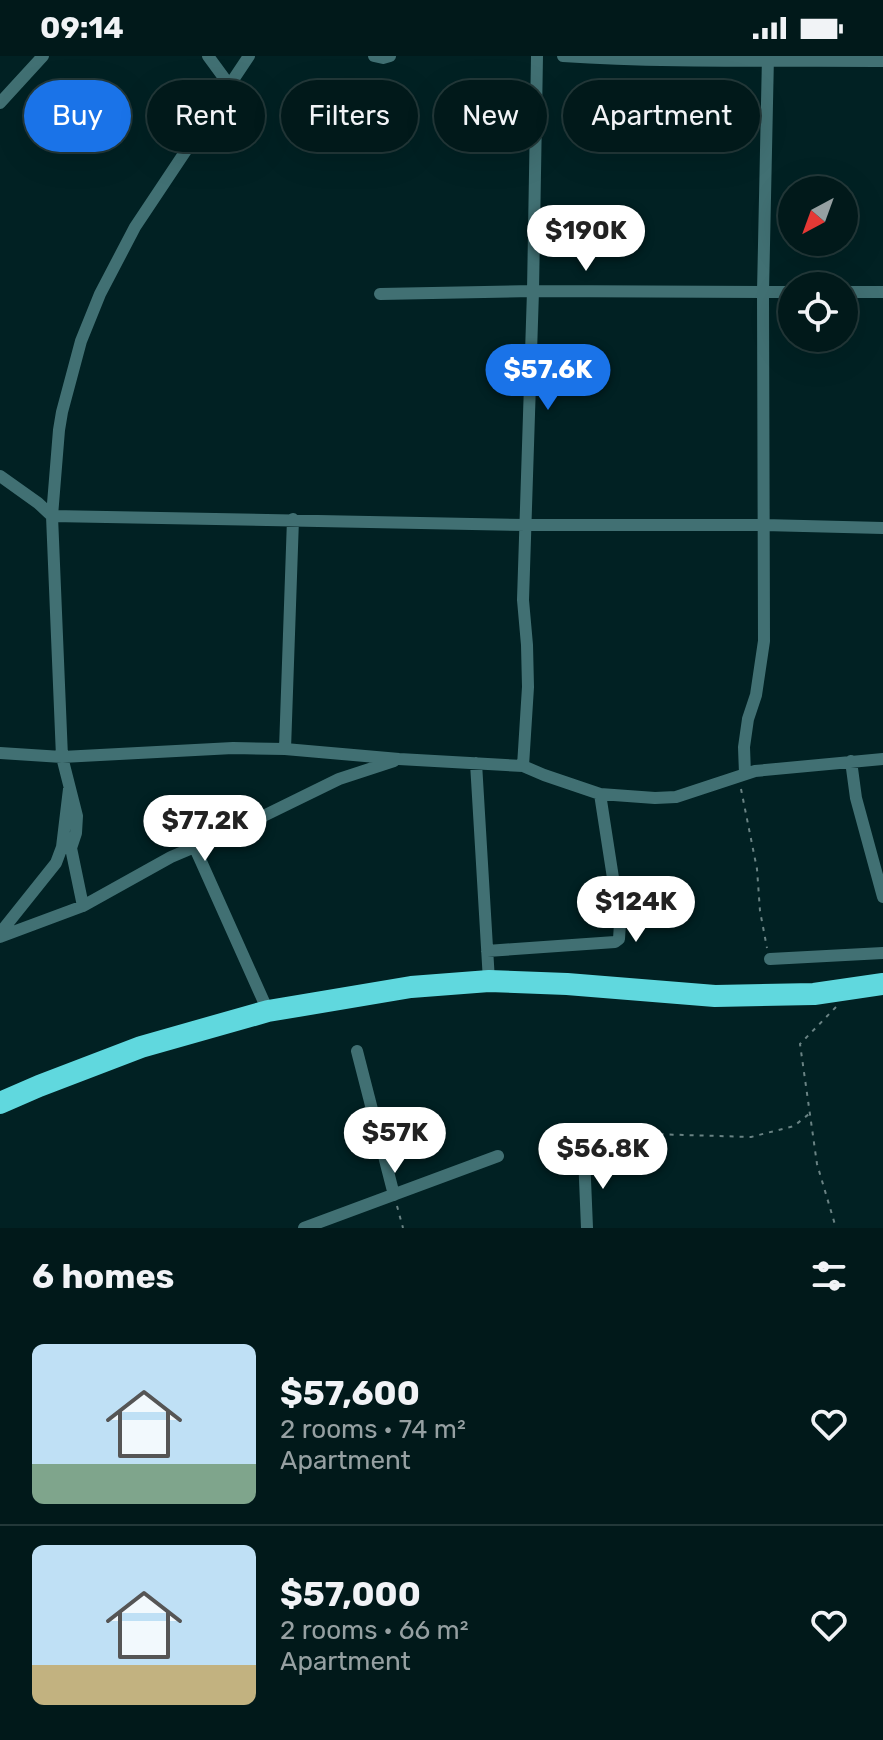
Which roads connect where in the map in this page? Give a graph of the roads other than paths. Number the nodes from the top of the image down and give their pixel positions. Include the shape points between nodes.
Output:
1 (43, 56) edge
2 (208, 56) edge
3 (249, 56) edge
4 (374, 56) edge
5 (390, 56) edge
6 (537, 56) edge
7 (563, 56) edge
8 (768, 58) edge
9 (883, 61) edge
10 (226, 80) edge
11 (234, 80) edge
12 (0, 103) edge
13 (186, 152) edge
14 (533, 291) junction
15 (763, 292) junction
16 (778, 292) edge
17 (858, 292) edge
18 (883, 292) edge
19 (380, 294) dead end
20 (0, 476) edge
21 (52, 516) junction
22 (293, 519) junction
23 (526, 525) junction
24 (764, 525) junction
25 (883, 528) edge
26 (285, 749) junction
27 (0, 753) edge
28 (62, 757) junction
29 (399, 759) junction
30 (883, 759) edge
31 (851, 761) junction
32 (476, 763) junction
33 (523, 766) junction
34 (742, 775) junction
35 (600, 794) junction
36 (67, 848) junction
37 (195, 848) junction
38 (883, 897) edge
39 (83, 906) junction
40 (0, 935) edge
41 (487, 951) junction
42 (883, 953) edge
43 (770, 959) road end
44 (489, 981) junction
45 (883, 984) edge
46 (268, 1011) junction
47 (357, 1051) dead end
48 (0, 1103) edge
49 (584, 1155) road end
50 (498, 1156) dead end
51 (394, 1195) junction
52 (304, 1228) edge
53 (587, 1228) edge

1 - 12 street
2 - 10 street
3 - 11 street
4 - 5 street
6 - 14 street
7 - 8 street
8 - 9 street
8 - 15 street
13 - 21 street via 135,227 81,341 62,412
14 - 15 street
14 - 19 street
14 - 23 street
15 - 16 street
15 - 24 street
17 - 18 street
20 - 21 street
21 - 22 street
21 - 28 street
22 - 23 street
22 - 26 street
23 - 24 street
23 - 33 street via 528,687
24 - 25 street
24 - 34 street via 764,641
26 - 28 street
26 - 29 street
27 - 28 street
28 - 36 street via 69,786
29 - 32 street
29 - 37 street via 339,779
30 - 31 street
31 - 34 street
31 - 38 street
32 - 33 street
32 - 41 street
33 - 35 street
34 - 35 street via 676,797
35 - 41 street via 619,939
36 - 39 street
36 - 40 street
37 - 39 street
37 - 46 street
39 - 40 street
41 - 44 street
42 - 43 street
44 - 45 highway via 715,996 814,994
44 - 46 highway via 411,987
46 - 48 highway via 141,1047
47 - 51 street
49 - 53 street
50 - 51 street
51 - 52 street

